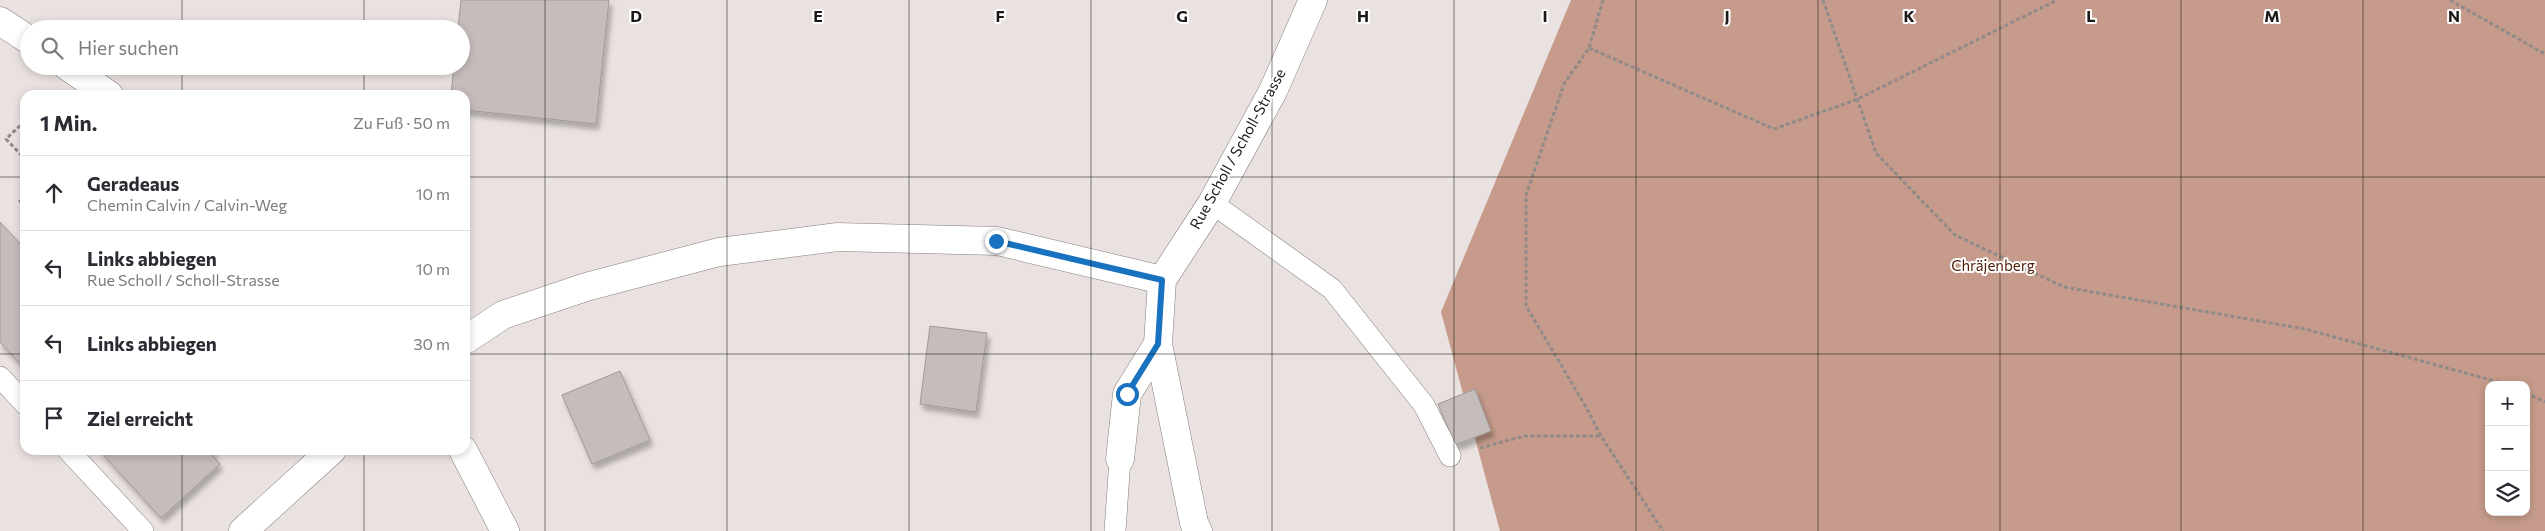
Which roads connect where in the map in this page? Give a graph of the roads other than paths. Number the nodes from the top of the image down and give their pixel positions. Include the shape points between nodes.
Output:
1 (1313, 0) edge
2 (0, 21) edge
3 (20, 34) edge
4 (80, 75) edge
5 (102, 90) edge
6 (1212, 203) junction
7 (1162, 280) junction
8 (470, 337) edge
9 (1158, 344) junction
10 (0, 377) edge
11 (20, 399) edge
12 (73, 455) edge
13 (327, 455) edge
14 (466, 455) edge
15 (1450, 456) road end
16 (1120, 459) joint
17 (143, 531) edge
18 (243, 531) edge
19 (505, 531) edge
20 (1116, 531) edge
21 (1198, 531) edge

1 - 6 street, Rue Scholl / Scholl-Strasse via 1273,91
2 - 3 street
4 - 5 street
6 - 7 street, Rue Scholl / Scholl-Strasse
6 - 15 lane via 1332,289 1424,405
7 - 8 street via 996,241 838,237 719,252 586,287 503,315
7 - 9 street, Rue Scholl / Scholl-Strasse
9 - 16 street via 1127,394
9 - 21 street, Rue Scholl / Scholl-Strasse
10 - 11 lane
12 - 17 lane
13 - 18 street
14 - 19 street
16 - 20 lane

